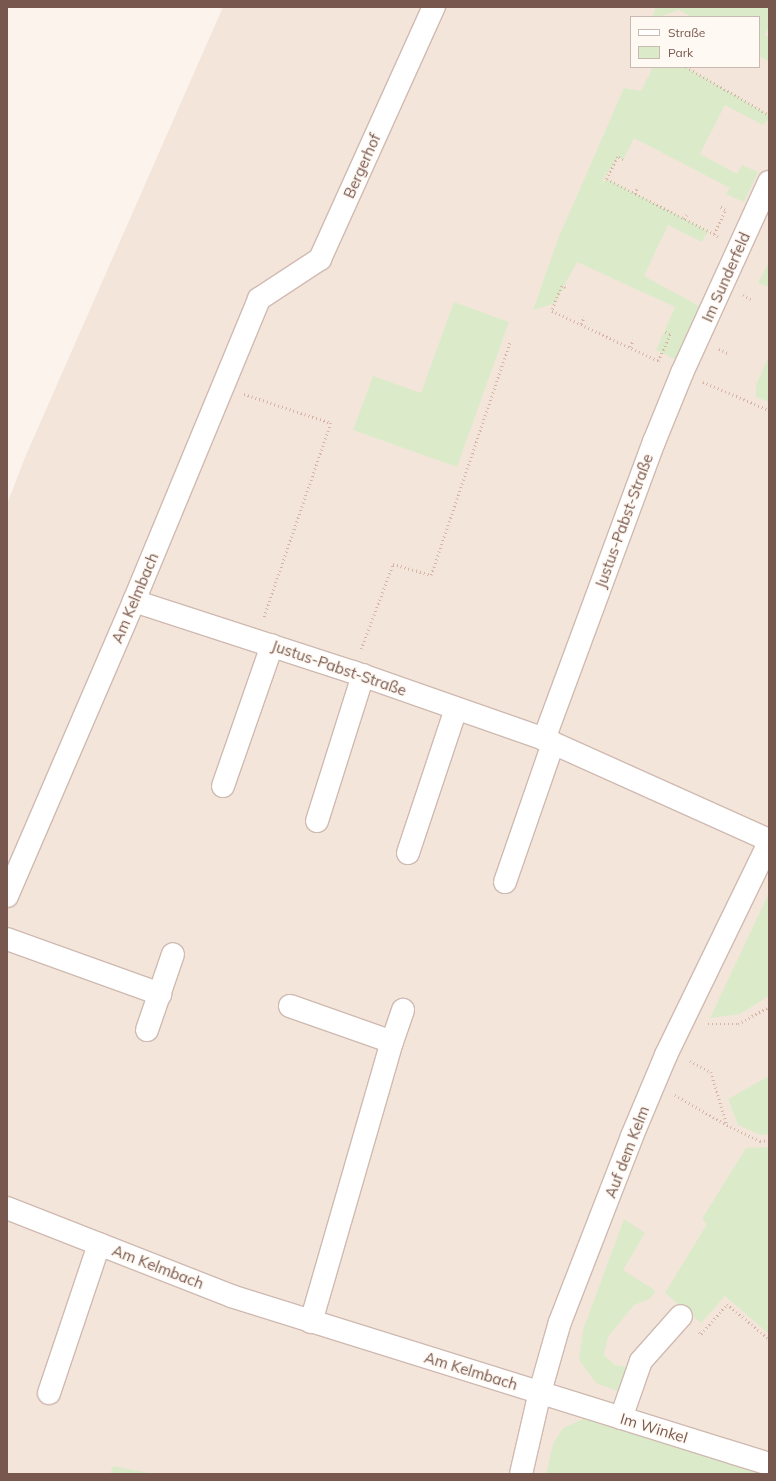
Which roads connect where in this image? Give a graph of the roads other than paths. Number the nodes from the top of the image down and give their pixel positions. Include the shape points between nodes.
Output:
1 (434, 7) edge
2 (769, 182) edge
3 (259, 299) joint
4 (682, 373) joint
5 (134, 601) junction
6 (264, 643) junction
7 (358, 674) junction
8 (456, 709) junction
9 (549, 741) junction
10 (223, 786) dead end
11 (317, 821) dead end
12 (769, 840) edge
13 (769, 843) edge
14 (408, 853) dead end
15 (505, 882) dead end
16 (7, 896) edge
17 (7, 938) edge
18 (173, 954) dead end
19 (160, 994) junction
20 (290, 1006) dead end
21 (403, 1010) dead end
22 (147, 1030) dead end
23 (392, 1042) junction
24 (7, 1208) edge
25 (99, 1244) junction
26 (681, 1316) road end
27 (311, 1322) junction
28 (540, 1392) junction
29 (49, 1394) dead end
30 (621, 1418) junction
31 (769, 1464) edge
32 (521, 1474) edge

1 - 3 street, Bergerhof via 320,260
2 - 4 street, Im Sunderfeld
3 - 5 street, Am Kelmbach
4 - 9 street, Justus-Pabst-Straße via 654,442
5 - 6 street, Justus-Pabst-Straße
5 - 16 street, Am Kelmbach
6 - 7 street, Justus-Pabst-Straße
6 - 10 street
7 - 8 street, Justus-Pabst-Straße
7 - 11 street
8 - 9 street, Justus-Pabst-Straße
8 - 14 street
9 - 12 street, Justus-Pabst-Straße
9 - 15 street
13 - 28 street, Auf dem Kelm via 654,1083 560,1322
17 - 19 street
18 - 19 street
19 - 22 street
20 - 23 street
21 - 23 street
23 - 27 street
24 - 25 street, Am Kelmbach
25 - 27 street, Am Kelmbach via 231,1296
25 - 29 street
26 - 30 street via 641,1361
27 - 28 street, Am Kelmbach
28 - 30 street, Im Winkel
28 - 32 street, Auf dem Kelm
30 - 31 street, Im Winkel

